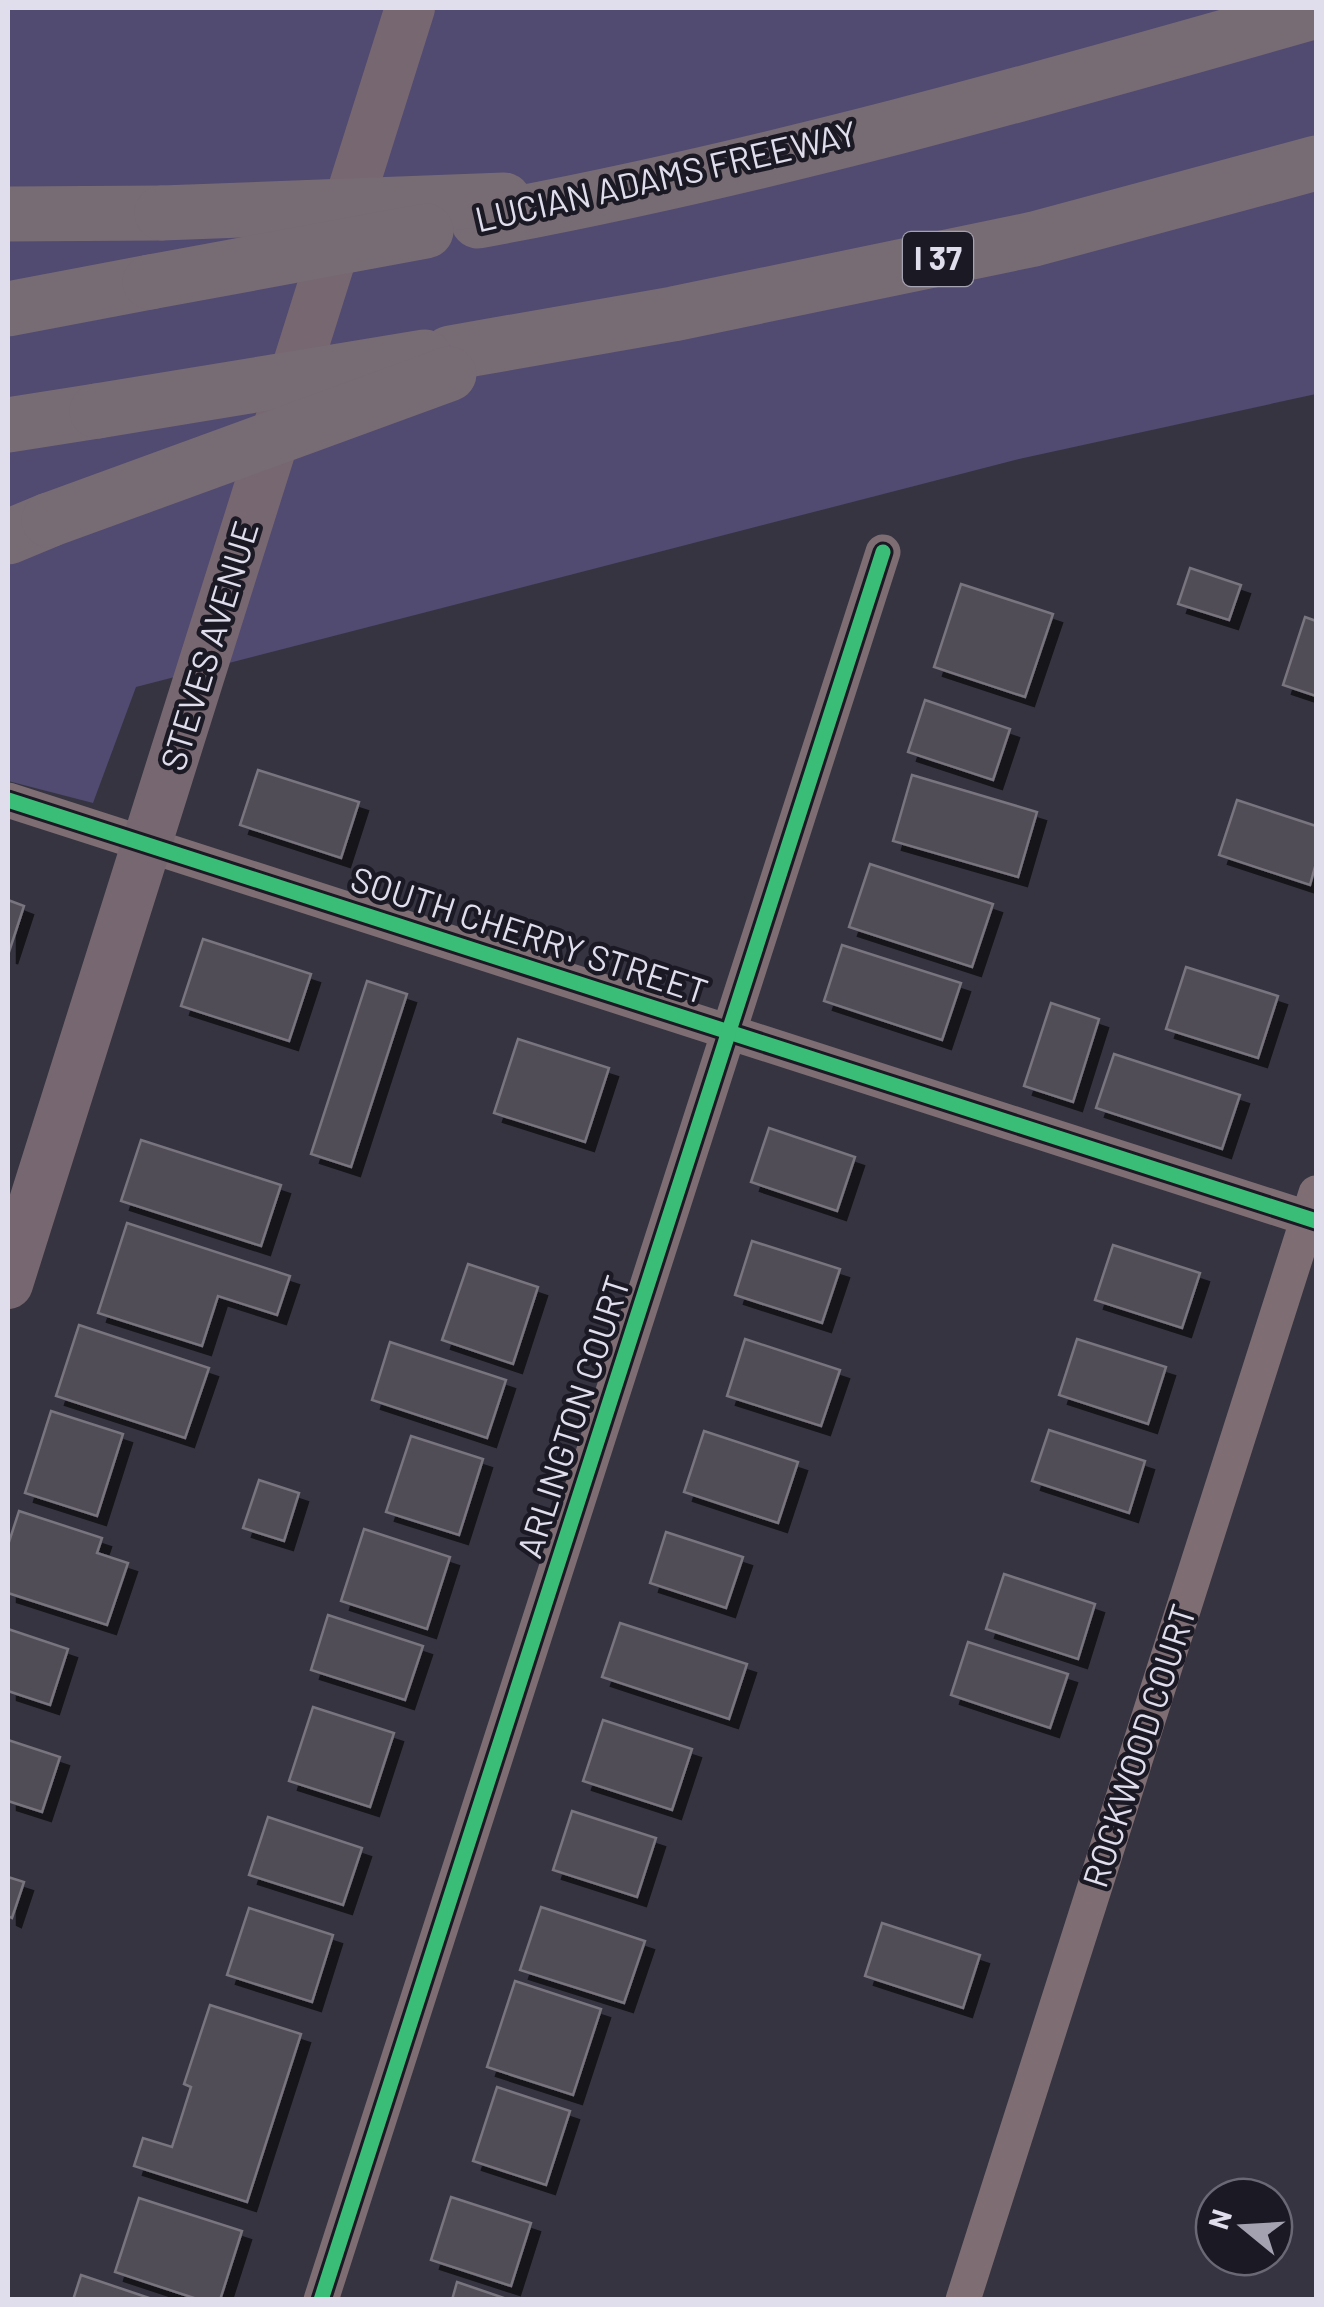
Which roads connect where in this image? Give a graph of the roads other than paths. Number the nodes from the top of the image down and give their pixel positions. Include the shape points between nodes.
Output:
1 (410, 8) edge
2 (1316, 11) edge
3 (1316, 163) edge
4 (491, 210) junction
5 (8, 214) edge
6 (8, 309) edge
7 (450, 364) junction
8 (8, 425) edge
9 (28, 528) edge
10 (882, 552) dead end
11 (8, 800) edge
12 (148, 846) junction
13 (730, 1032) junction
14 (1314, 1211) edge
15 (8, 1284) edge
16 (321, 2300) edge
17 (963, 2300) edge

1 - 12 street, STEVES AVENUE
2 - 4 highway, LUCIAN ADAMS FREEWAY via 620,195
3 - 7 highway, I 37 via 1034,239 555,336
4 - 5 highway, bridge
4 - 6 highway, LUCIAN ADAMS FREEWAY, bridge
7 - 8 highway, I 37, bridge
7 - 9 highway, bridge
10 - 13 street, ARLINGTON COURT
11 - 12 street, SOUTH CHERRY STREET
12 - 13 street, SOUTH CHERRY STREET
12 - 15 street, STEVES AVENUE
13 - 14 street, SOUTH CHERRY STREET
13 - 16 street, ARLINGTON COURT
14 - 17 street, ROCKWOOD COURT

